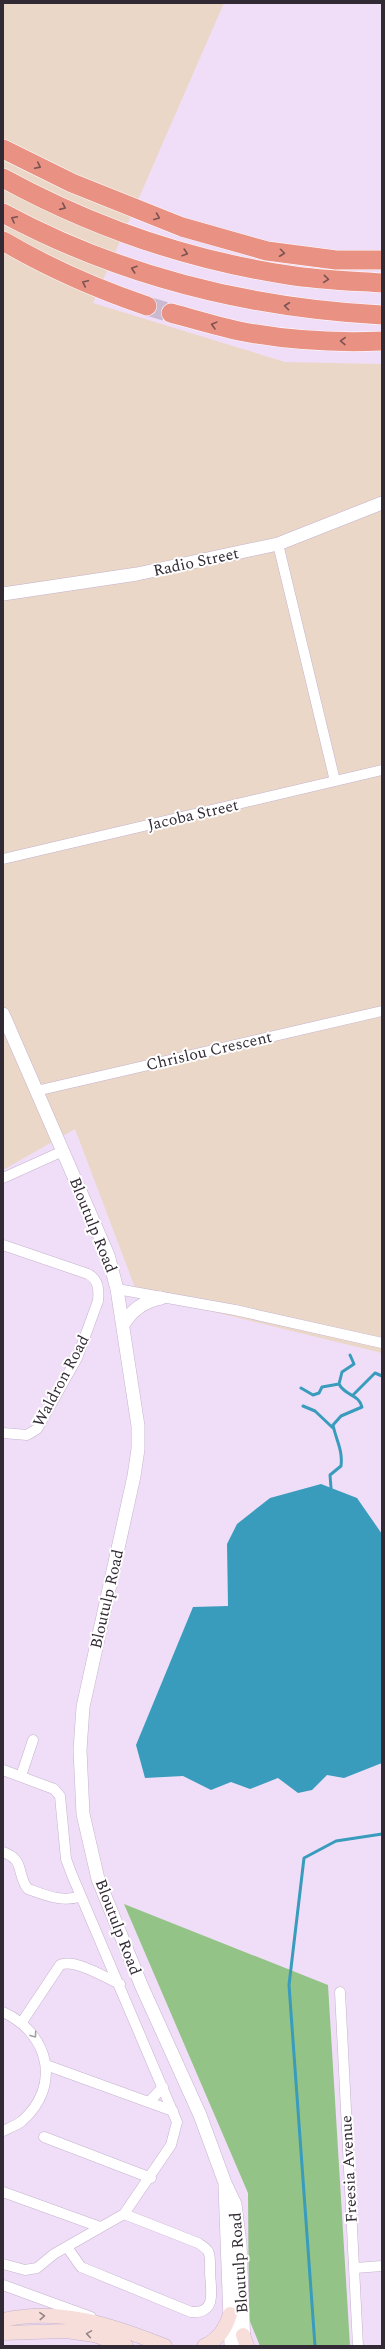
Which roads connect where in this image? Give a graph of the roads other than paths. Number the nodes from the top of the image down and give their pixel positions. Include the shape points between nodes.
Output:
1 (3, 149) edge
2 (3, 178) edge
3 (3, 213) edge
4 (3, 241) edge
5 (382, 260) edge
6 (382, 283) edge
7 (147, 306) tunnel mouth
8 (171, 313) tunnel mouth
9 (382, 315) edge
10 (382, 341) edge
11 (382, 503) edge
12 (278, 544) junction
13 (3, 594) edge
14 (382, 770) edge
15 (335, 781) junction
16 (3, 859) edge
17 (382, 1011) edge
18 (3, 1014) edge
19 (36, 1091) junction
20 (63, 1151) junction
21 (3, 1178) edge
22 (3, 1245) edge
23 (117, 1289) junction
24 (161, 1298) junction
25 (123, 1325) junction
26 (382, 1343) edge
27 (3, 1433) edge
28 (33, 1740) dead end
29 (3, 1770) edge
30 (21, 1776) junction
31 (3, 1852) edge
32 (81, 1896) junction
33 (120, 1984) junction
34 (340, 1992) dead end
35 (3, 2012) edge
36 (22, 2022) junction
37 (46, 2065) junction
38 (163, 2087) junction
39 (149, 2102) junction
40 (173, 2111) junction
41 (3, 2131) edge
42 (44, 2137) dead end
43 (151, 2178) junction
44 (225, 2183) junction
45 (3, 2192) edge
46 (124, 2214) junction
47 (77, 2220) junction
48 (100, 2227) junction
49 (79, 2240) junction
50 (67, 2248) junction
51 (3, 2264) edge
52 (382, 2266) edge
53 (355, 2268) junction
54 (3, 2285) edge
55 (230, 2314) junction
56 (3, 2320) edge
57 (3, 2333) edge
58 (147, 2339) junction
59 (245, 2342) edge
60 (126, 2346) edge
61 (165, 2346) edge
62 (204, 2346) edge
63 (231, 2346) edge
64 (358, 2346) edge

1 -> 5 highway via 72,183 182,227 267,251 336,260
2 -> 6 highway via 98,223 198,257 289,275
9 -> 3 highway via 278,304 173,282 69,244
7 -> 4 highway via 98,289
10 -> 8 highway via 273,336 238,331
11 - 12 street, Radio Street
12 - 13 street, Radio Street via 137,574
12 - 15 street
14 - 15 street, Jacoba Street
15 - 16 street, Jacoba Street
17 - 19 street, Chrislou Crescent
18 - 19 street, Bloutulp Road
19 - 20 street, Bloutulp Road
20 - 21 street
20 - 23 street, Bloutulp Road via 108,1255
22 - 27 street, Waldron Road via 93,1276 98,1286 98,1301 77,1358 37,1429 27,1435
23 - 24 street
23 - 25 street, Bloutulp Road
24 - 25 street via 151,1299 141,1305
24 - 26 street via 235,1310
25 - 44 street, Bloutulp Road via 135,1397 138,1449 83,1706 80,1750 82,1807 98,1878 142,1987 200,2115
28 - 30 street
29 - 30 street
30 - 32 street via 54,1789 60,1796 66,1858
31 - 32 street via 14,1857 24,1885 28,1889 62,1900
32 - 33 street
33 - 36 street via 76,1964 64,1963 60,1965
33 - 38 street
34 - 53 street, Freesia Avenue
35 - 36 street
36 -> 37 street via 34,2034
37 - 39 street
37 - 41 street via 45,2086 36,2106 21,2122
38 - 39 street
38 - 40 street
39 - 40 street
40 - 43 street via 177,2122 175,2133 171,2145
42 - 43 street
43 - 46 street
44 - 55 street, Bloutulp Road
44 - 59 street, Bloutulp Road via 235,2204 240,2244
45 - 47 street
46 - 48 street
46 - 50 street via 205,2248 210,2257 212,2299 207,2308 191,2312 81,2267
47 - 48 street
47 - 49 street
48 - 49 street
49 - 50 street
50 - 51 street via 31,2270
52 - 53 street
53 - 64 street, Freesia Avenue
54 - 58 street
55 - 62 main road via 223,2332
55 - 63 street, Bloutulp Road
56 -> 58 main road via 49,2315 75,2317
60 -> 57 main road via 94,2335 66,2331
58 - 61 main road

